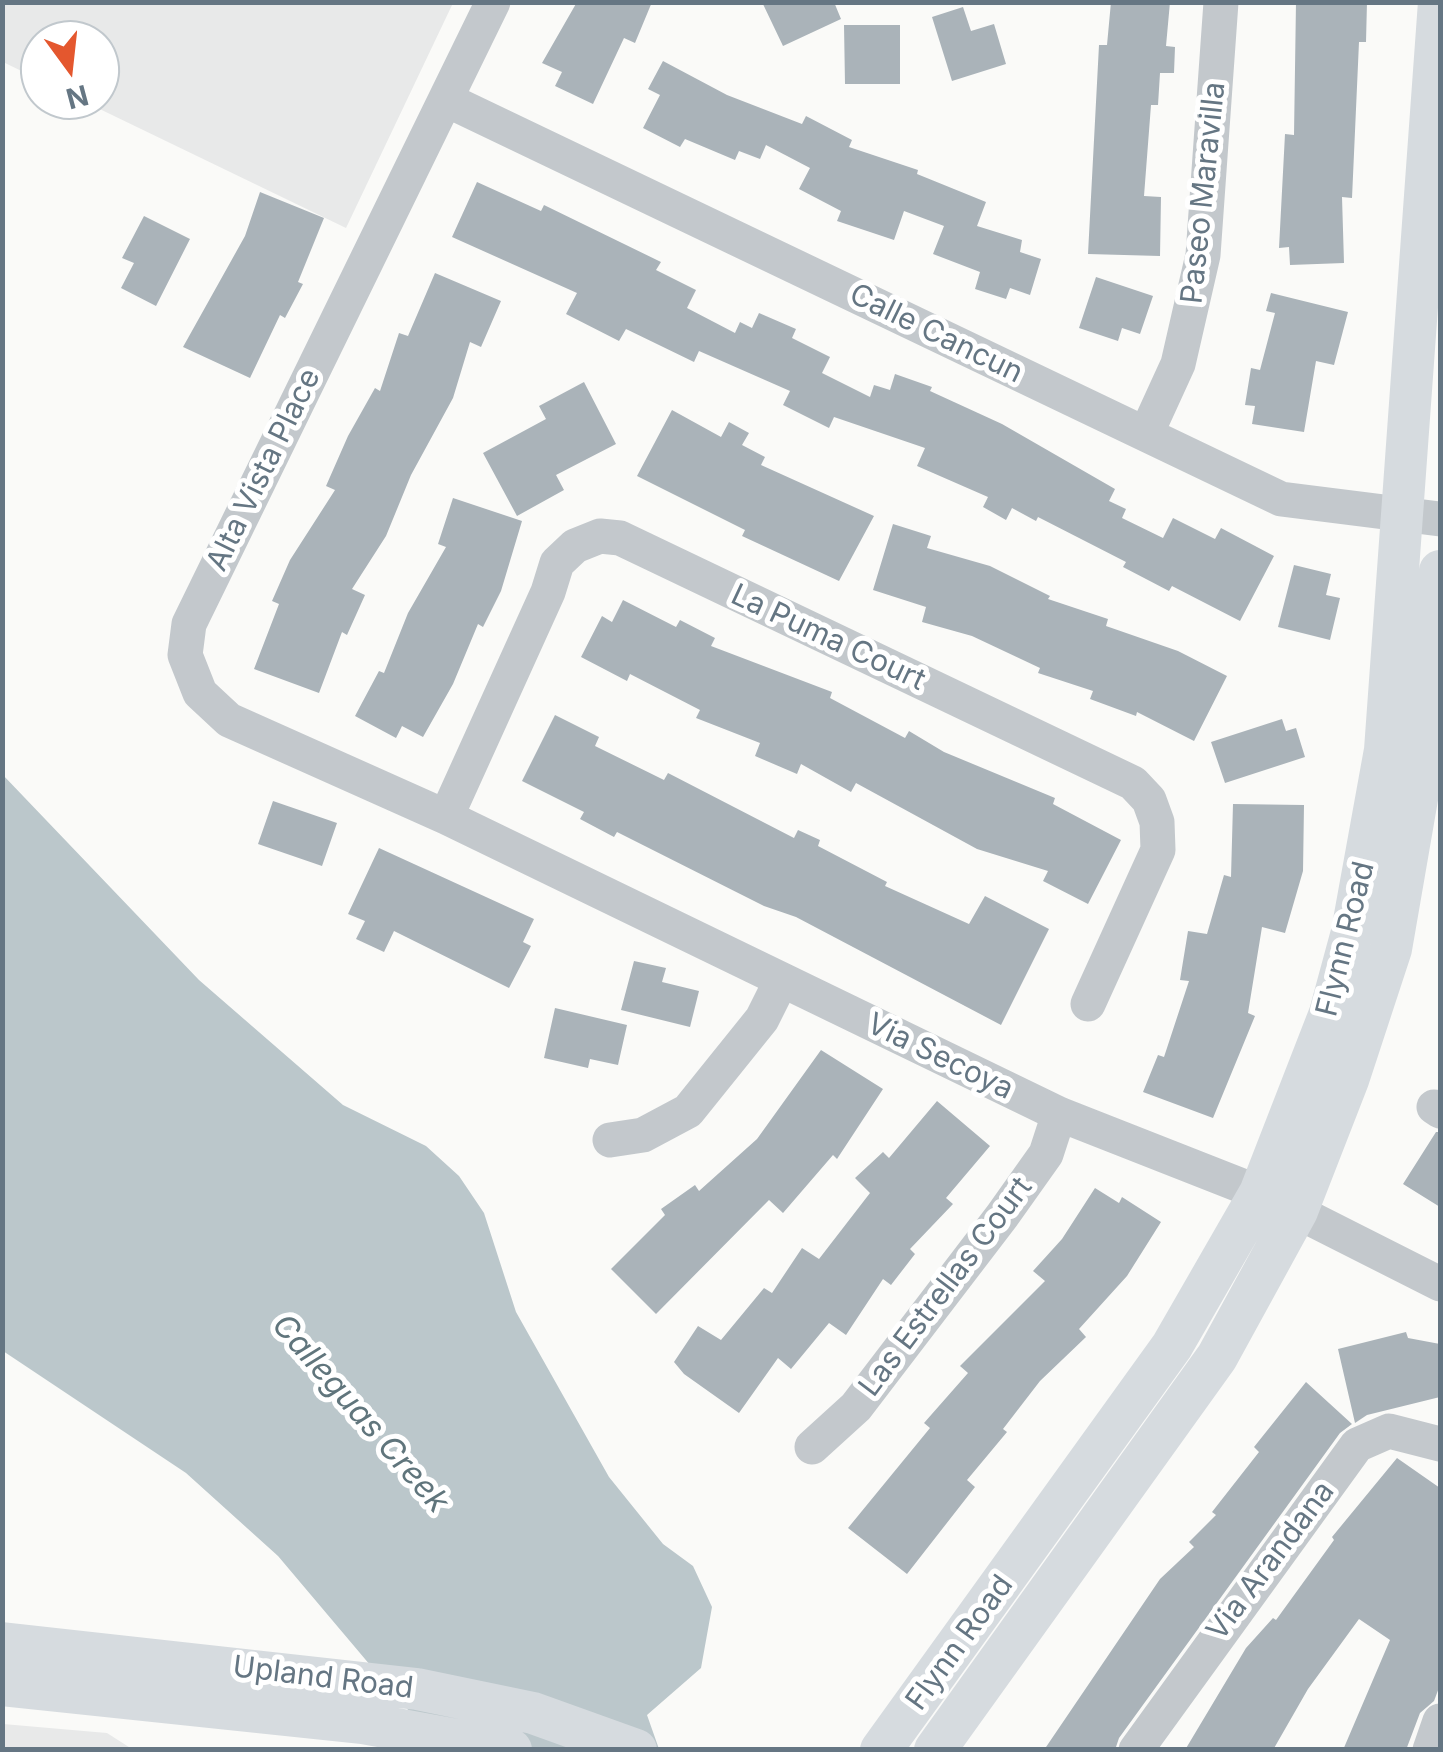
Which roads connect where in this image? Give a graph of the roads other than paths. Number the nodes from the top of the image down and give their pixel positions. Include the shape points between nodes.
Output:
1 (493, 2) edge
2 (1221, 2) edge
3 (1439, 2) edge
4 (446, 100) junction
5 (1146, 434) junction
6 (1422, 518) edge
7 (1440, 571) edge
8 (446, 817) junction
9 (781, 981) junction
10 (1088, 1004) dead end
11 (1060, 1114) junction
12 (610, 1140) dead end
13 (1279, 1202) junction
14 (1440, 1284) edge
15 (1440, 1444) edge
16 (812, 1447) dead end
17 (2, 1643) edge
18 (2, 1685) edge
19 (1440, 1721) edge
20 (512, 1750) edge
21 (636, 1750) edge
22 (881, 1750) edge
23 (935, 1750) edge
24 (1136, 1750) edge
25 (1430, 1750) edge

1 - 4 street, Alta Vista Place
2 - 5 street, Paseo Maravilla via 1200,274 1178,364
3 - 6 main road, Flynn Road
4 - 5 street, Calle Cancun
4 - 8 street, Alta Vista Place via 189,624 185,655 200,693 230,720
5 - 6 street, Calle Cancun via 1281,499
6 - 13 main road, Flynn Road via 1352,932 1305,1085
7 - 13 main road, Flynn Road via 1423,764 1391,949 1348,1080
8 - 9 street, Via Secoya
8 - 10 street, La Puma Court via 557,563 600,536 620,538 1133,783 1149,800 1158,850
9 - 11 street, Via Secoya
9 - 12 street via 762,1019 688,1111 643,1134
11 - 13 street, Via Secoya
11 - 16 street, Las Estrellas Court via 1046,1154 1002,1216 856,1406
13 - 14 street, Via Secoya
13 - 22 main road, Flynn Road
13 - 23 main road, Flynn Road via 1217,1357
15 - 24 street, Via Arandana via 1389,1431 1358,1445
17 - 21 main road, Upland Road via 341,1679 497,1704
18 - 20 main road, Upland Road via 363,1723
19 - 25 street

